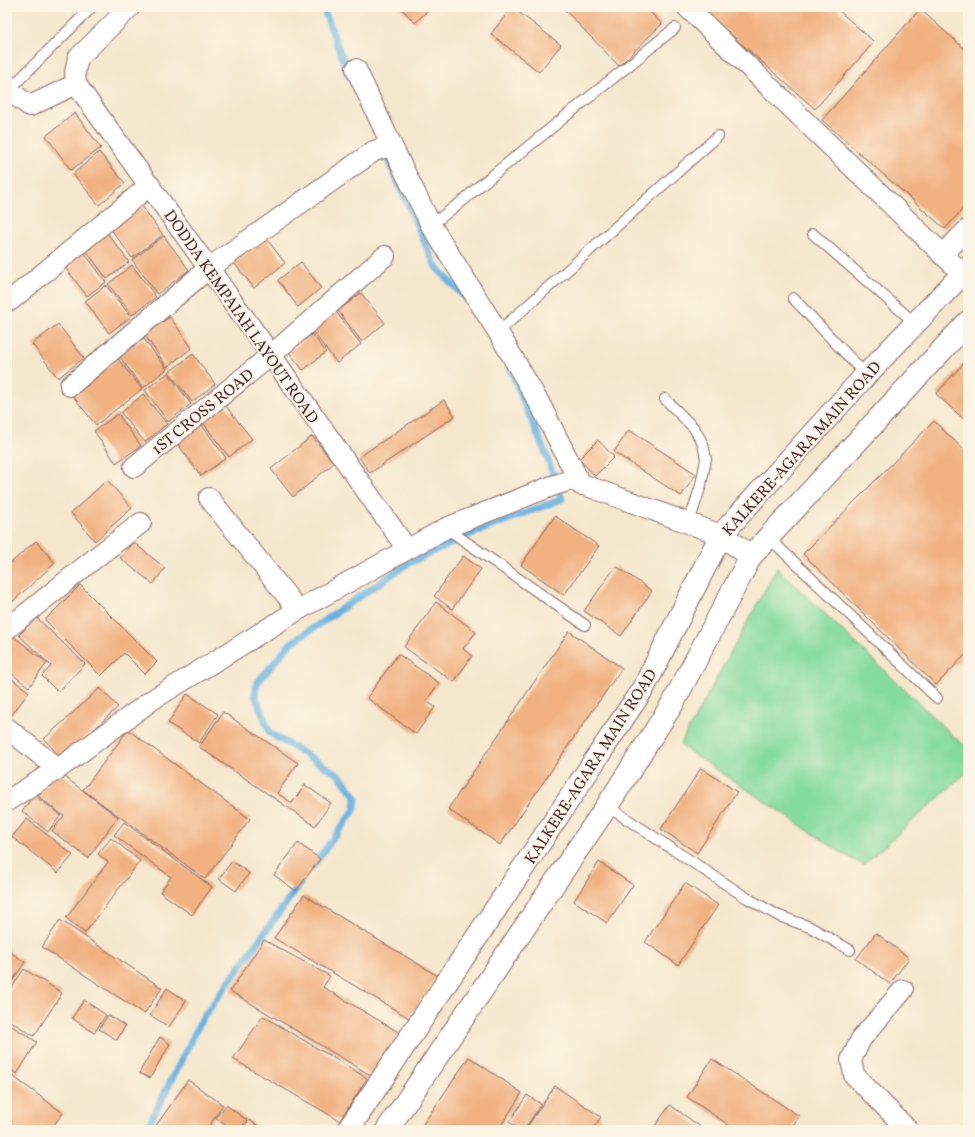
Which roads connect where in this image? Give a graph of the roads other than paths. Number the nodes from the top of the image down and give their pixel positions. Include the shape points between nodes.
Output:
1 (92, 7) edge
2 (130, 7) edge
3 (687, 7) edge
4 (675, 28) dead end
5 (356, 69) dead end
6 (76, 84) junction
7 (8, 92) edge
8 (718, 136) dead end
9 (384, 148) junction
10 (150, 185) junction
11 (431, 225) junction
12 (968, 229) edge
13 (813, 234) dead end
14 (942, 255) junction
15 (384, 256) dead end
16 (209, 268) junction
17 (966, 274) edge
18 (793, 298) dead end
19 (11, 300) dead end
20 (968, 322) edge
21 (915, 323) junction
22 (498, 332) junction
23 (271, 355) junction
24 (866, 375) junction
25 (70, 386) dead end
26 (665, 398) dead end
27 (134, 467) dead end
28 (576, 483) junction
29 (208, 498) dead end
30 (141, 523) dead end
31 (689, 523) junction
32 (450, 531) junction
33 (721, 535) junction
34 (768, 537) junction
35 (407, 549) junction
36 (751, 556) junction
37 (298, 610) junction
38 (585, 625) dead end
39 (7, 629) edge
40 (937, 698) dead end
41 (7, 728) edge
42 (58, 769) junction
43 (7, 801) edge
44 (607, 806) junction
45 (850, 950) dead end
46 (903, 990) dead end
47 (348, 1130) edge
48 (387, 1130) edge
49 (908, 1130) edge

1 - 7 lane
2 - 6 street via 78,58
3 - 14 street
4 - 11 lane
5 - 9 street
6 - 7 street via 30,106
6 - 10 street, DODDA KEMPAIAH LAYOUT ROAD
8 - 22 lane
9 - 11 street
9 - 16 street
10 - 16 street, DODDA KEMPAIAH LAYOUT ROAD
10 - 19 street
11 - 22 street
12 - 14 street
13 - 21 lane
14 - 17 street
15 - 23 street, 1ST CROSS ROAD
16 - 23 street, DODDA KEMPAIAH LAYOUT ROAD
16 - 25 street
17 - 21 street, KALKERE-AGARA MAIN ROAD
18 - 24 lane
20 - 34 street
21 - 24 street, KALKERE-AGARA MAIN ROAD
22 - 28 street via 541,406
23 - 27 street, 1ST CROSS ROAD
23 - 35 street, DODDA KEMPAIAH LAYOUT ROAD
24 - 33 street, KALKERE-AGARA MAIN ROAD
26 - 31 lane via 694,428 703,444 706,459
28 - 31 street
28 - 32 street via 552,486
29 - 37 street
30 - 39 street
31 - 33 street
32 - 35 street
32 - 38 lane
33 - 36 street
33 - 47 street, KALKERE-AGARA MAIN ROAD via 644,687
34 - 36 street
34 - 40 lane
35 - 37 street
36 - 44 street via 673,704
37 - 42 street via 152,700
41 - 42 street
42 - 43 street
44 - 45 lane via 747,898
44 - 48 street
46 - 49 street via 861,1039 851,1060 854,1075

